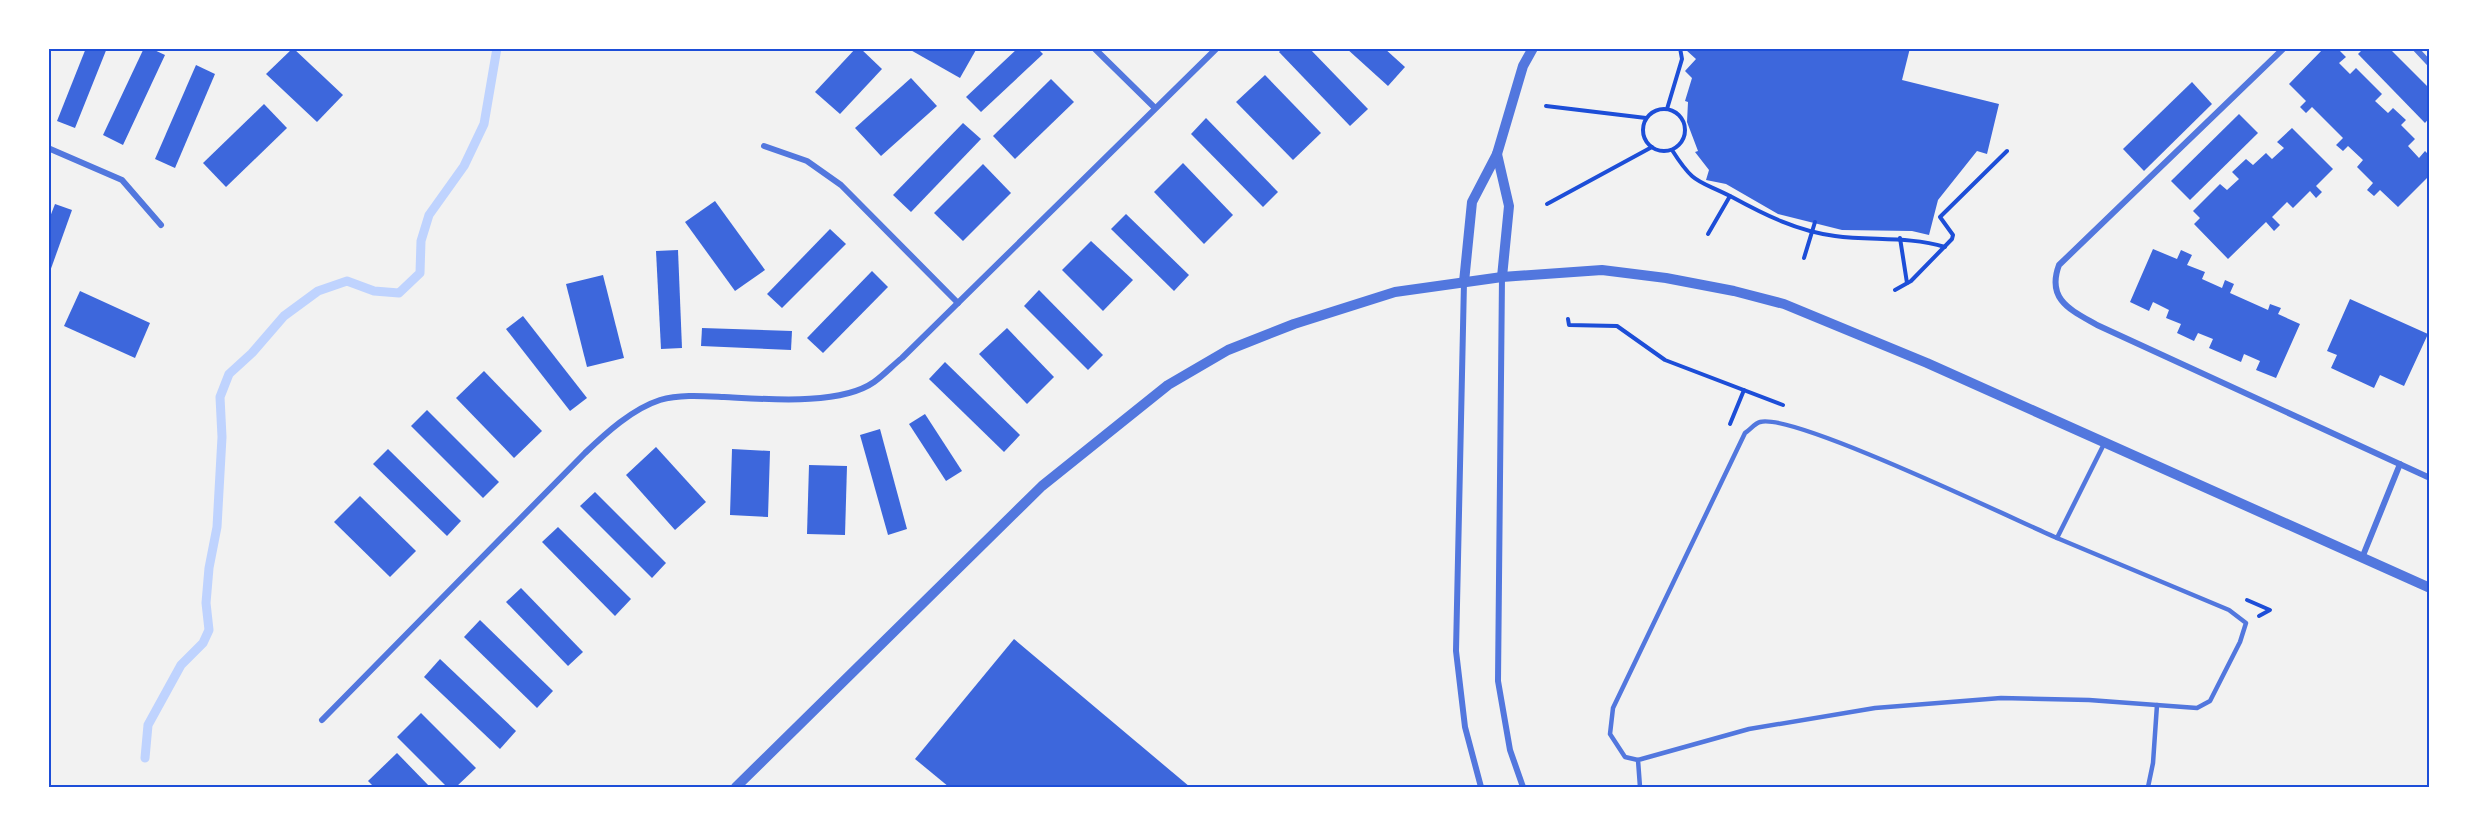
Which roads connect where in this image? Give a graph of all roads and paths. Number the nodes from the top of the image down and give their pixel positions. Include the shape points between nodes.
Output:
1 (1094, 48) edge
2 (1217, 48) edge
3 (1533, 48) edge
4 (1680, 48) edge
5 (2284, 48) edge
6 (2415, 48) edge
7 (2430, 64) edge
8 (1546, 106) dead end
9 (1155, 108) junction
10 (1667, 109) junction
11 (1646, 118) junction
12 (764, 146) dead end
13 (1652, 147) junction
14 (48, 148) edge
15 (1672, 150) junction
16 (2007, 151) dead end
17 (1497, 153) junction
18 (1730, 196) junction
19 (1547, 204) dead end
20 (1815, 222) dead end
21 (161, 225) dead end
22 (1812, 232) junction
23 (1708, 234) dead end
24 (1900, 238) junction
25 (1945, 247) junction
26 (1804, 258) dead end
27 (1502, 277) junction
28 (1464, 282) junction
29 (1907, 283) junction
30 (1895, 290) dead end
31 (958, 303) junction
32 (2104, 444) junction
33 (2400, 465) junction
34 (2430, 478) edge
35 (2057, 538) junction
36 (2361, 559) junction
37 (2430, 588) edge
38 (2157, 705) junction
39 (322, 720) dead end
40 (1638, 760) junction
41 (736, 787) edge
42 (1482, 787) edge
43 (1523, 787) edge
44 (1640, 787) edge
45 (2148, 787) edge

1 - 9 street
2 - 9 street
3 - 17 street via 1523,66
4 - 10 path via 1682,59
5 - 33 street via 2059,266 2053,280 2055,293 2074,312 2097,325
6 - 7 street
8 - 11 path
9 - 31 street
10 - 11 path via 1658,109
10 - 15 path via 1681,116 1686,130 1680,144
11 - 13 path via 1643,131
12 - 31 street via 807,161 841,185
13 - 15 path
13 - 19 path
14 - 21 street via 122,180
15 - 18 path via 1696,182
16 - 25 path via 1940,217 1953,235
17 - 27 street via 1509,206
17 - 28 street via 1472,202
18 - 22 path via 1769,217
18 - 23 path
20 - 22 path
22 - 24 path via 1881,241
22 - 26 path
24 - 25 path
24 - 29 path
25 - 29 path
27 - 28 street
27 - 32 street via 1602,270 1677,280 1774,302 1856,332
27 - 43 street via 1498,681 1510,750
28 - 41 street via 1395,292 1294,324 1228,350 1168,385 1042,486
28 - 42 street via 1456,651 1465,727
29 - 30 path
31 - 39 street via 872,383 813,399 697,396 660,400 618,425 585,453
32 - 35 lane
32 - 36 street
33 - 34 street
33 - 36 street
35 - 38 lane via 2229,610 2246,623 2210,701 2197,708
35 - 40 lane via 1835,440 1786,424 1760,422 1745,433 1613,708 1610,734 1625,757
36 - 37 street
38 - 40 lane via 2001,698 1875,708 1749,729
38 - 45 lane
40 - 44 lane

